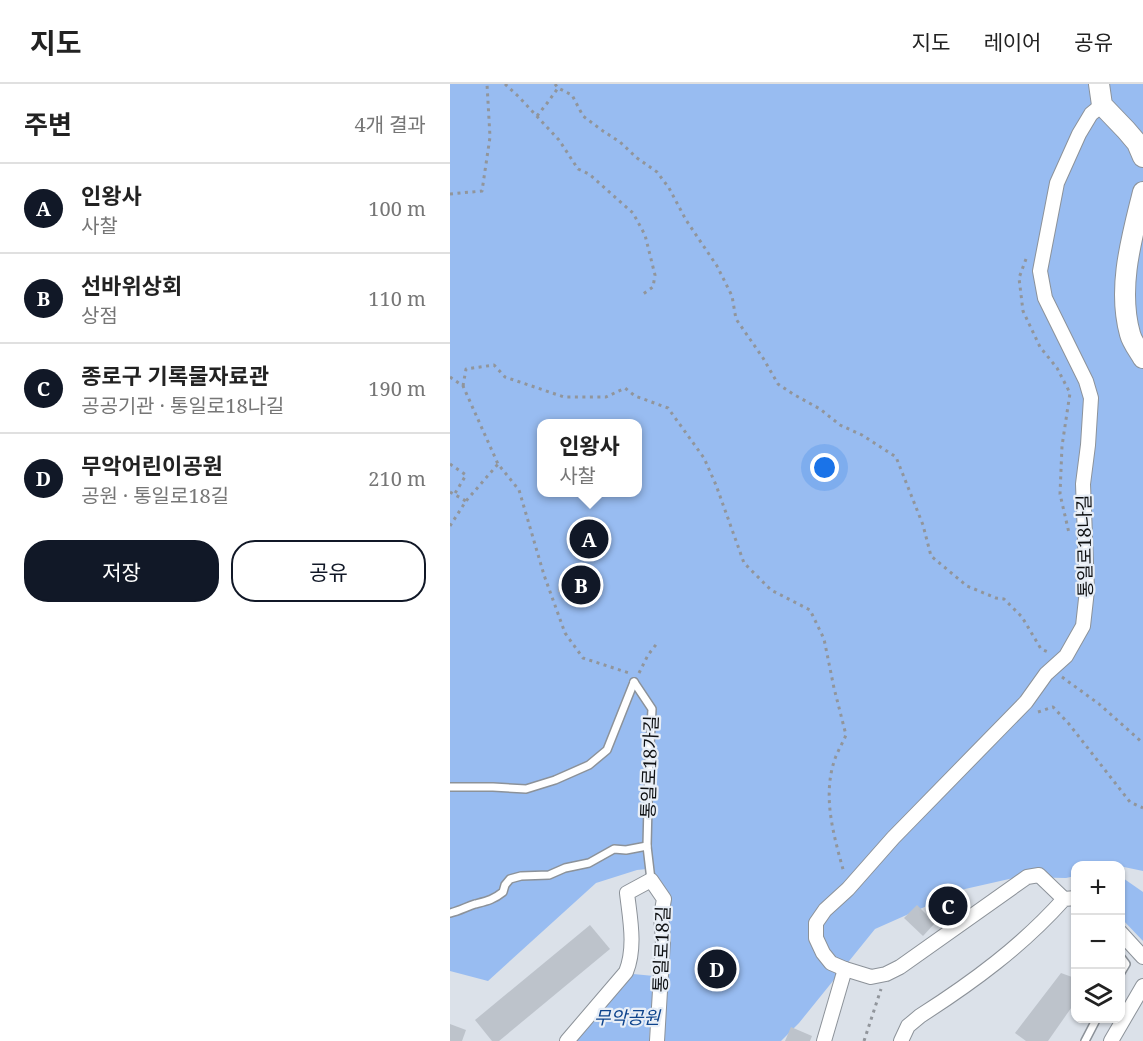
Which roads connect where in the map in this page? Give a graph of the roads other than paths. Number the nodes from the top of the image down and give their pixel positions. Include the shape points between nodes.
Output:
1 (1099, 84) edge
2 (1102, 105) junction
3 (1143, 157) edge
4 (1143, 192) edge
5 (1143, 358) edge
6 (450, 787) edge
7 (647, 846) junction
8 (651, 880) junction
9 (1070, 898) edge
10 (450, 913) edge
11 (1125, 937) edge
12 (1143, 957) edge
13 (845, 969) junction
14 (1143, 986) edge
15 (1094, 1023) edge
16 (567, 1041) edge
17 (657, 1041) edge
18 (824, 1041) edge
19 (901, 1041) edge
20 (1085, 1041) edge
21 (1111, 1041) edge

1 - 2 street
2 - 3 street via 1137,143
2 - 13 street, 통일로18나길 via 1091,114 1079,134 1057,183 1040,271 1045,298 1091,398 1083,484 1087,590 1083,626 1066,656 1052,660 1026,702 825,910 816,923 816,938 831,963
4 - 5 street via 1132,234 1124,296 1130,336
6 - 7 lane, 통일로18가길 via 526,789 589,765 606,750 634,682 652,709
7 - 8 lane, 통일로18가길
7 - 10 lane via 614,849 589,863 549,875 510,879 503,892 489,901
8 - 16 street, 통일로18길 via 627,893 632,930 631,962 626,972
8 - 17 street, 통일로18길 via 664,899
9 - 13 street, 통일로18나길 via 1039,875 1027,877 900,968 871,977
9 - 19 street via 1004,957 908,1026
11 - 12 street
13 - 18 street
14 - 21 street
15 - 20 lane

